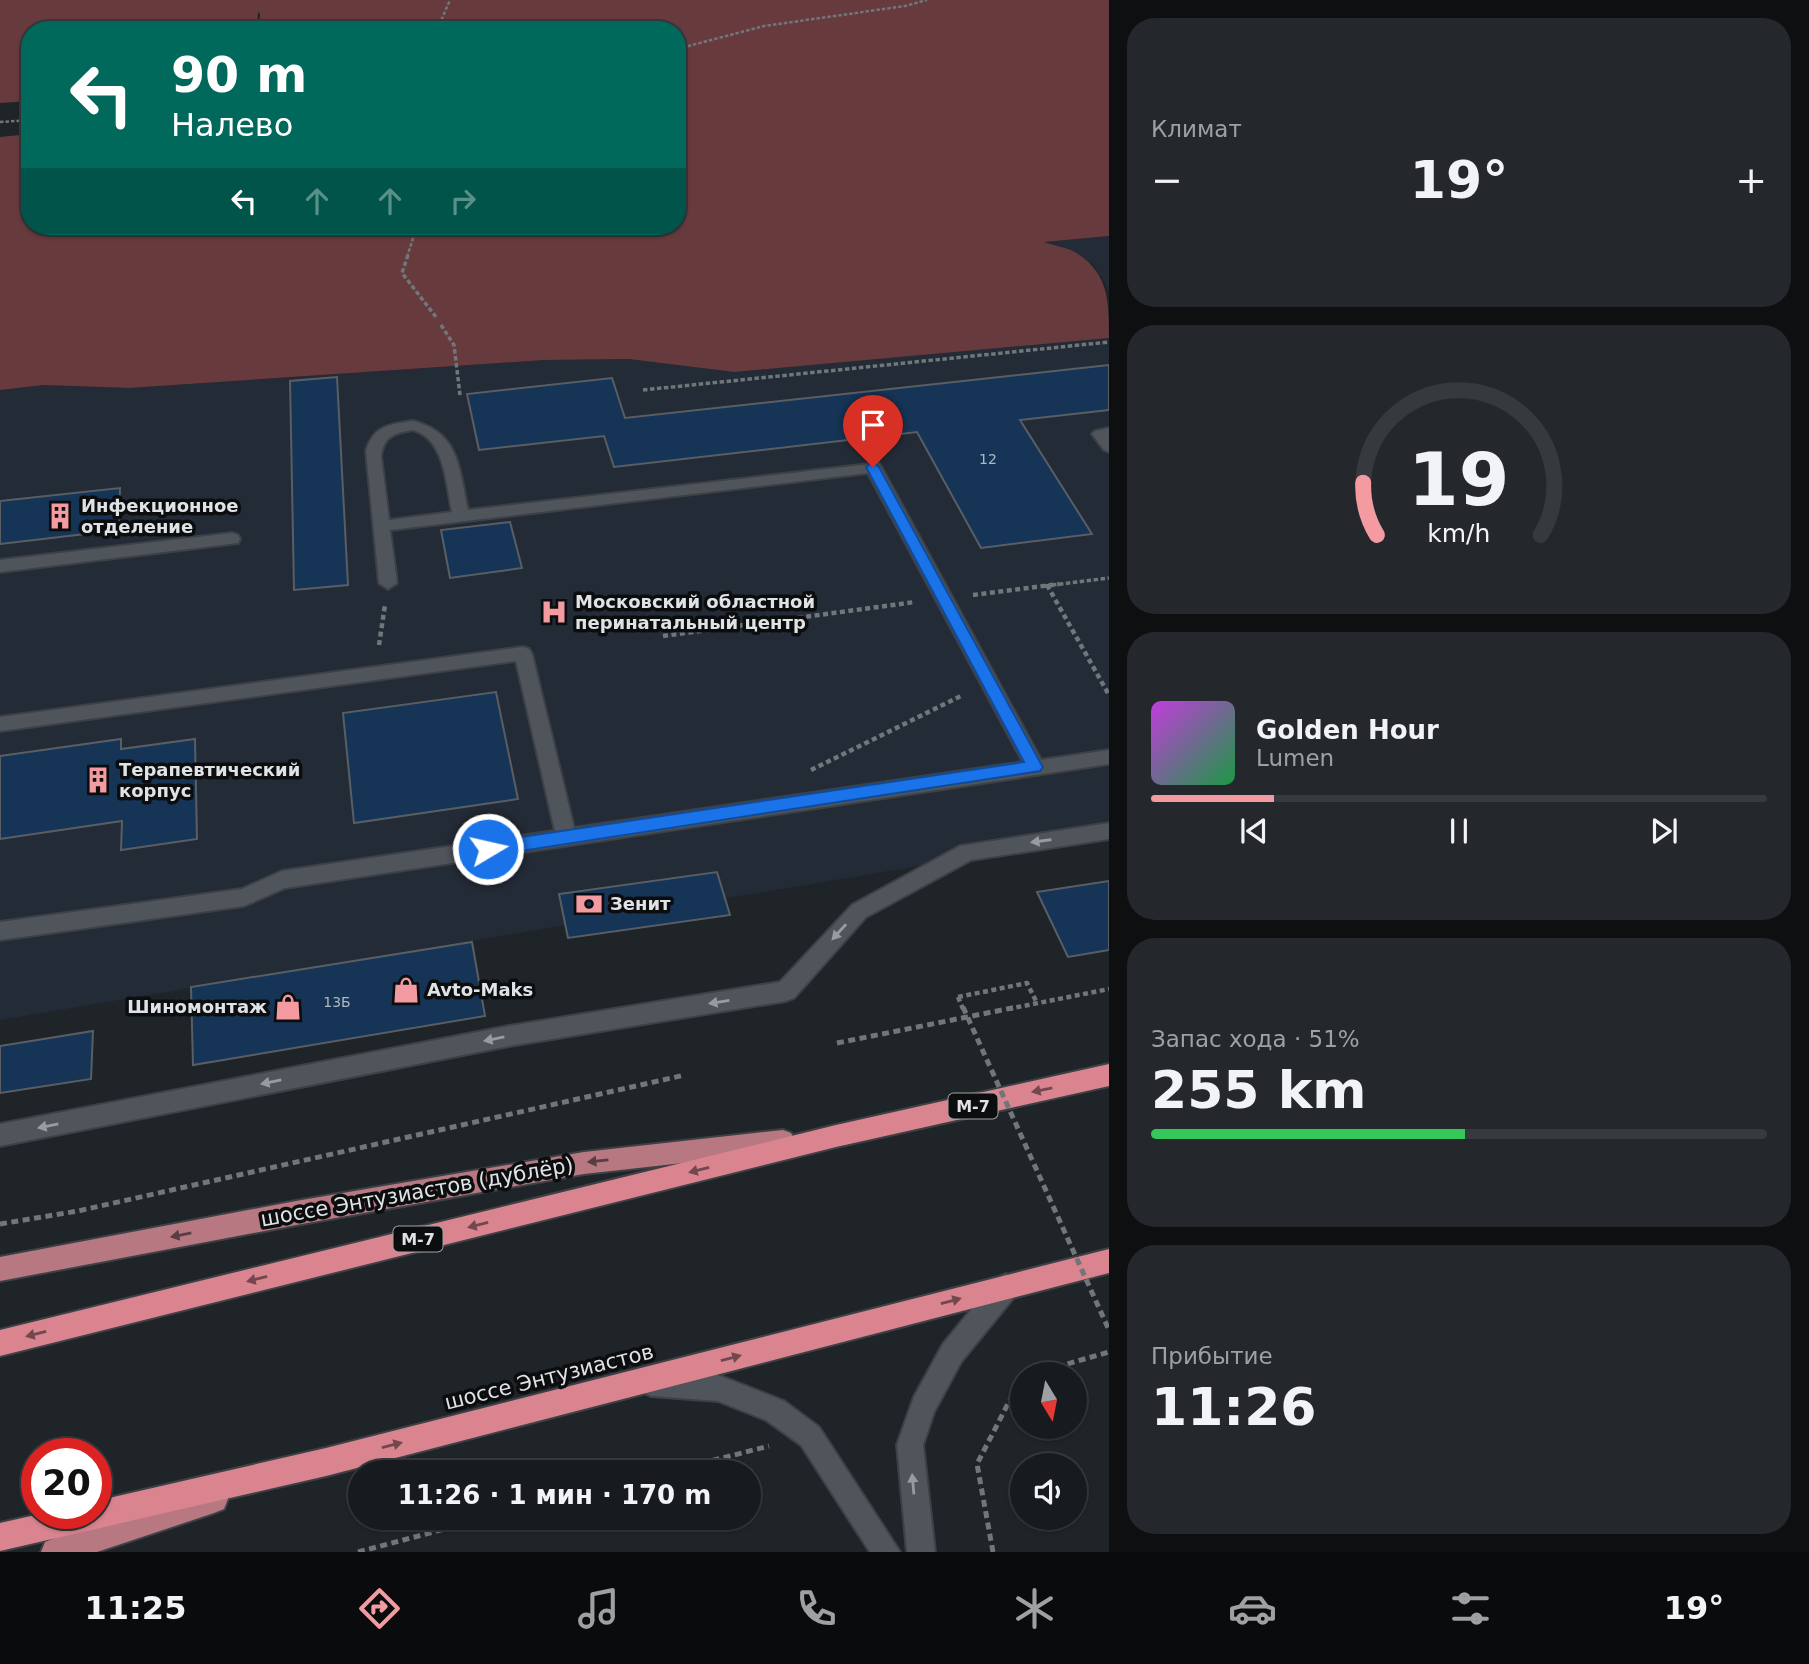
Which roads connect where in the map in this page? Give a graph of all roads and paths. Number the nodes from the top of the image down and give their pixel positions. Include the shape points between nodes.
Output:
1 (450, 0) edge
2 (927, 0) edge
3 (441, 21) edge
4 (686, 47) edge
5 (21, 121) edge
6 (0, 122) edge
7 (414, 235) edge
8 (436, 317) dead end
9 (441, 325) dead end
10 (1109, 342) edge
11 (643, 390) dead end
12 (460, 395) dead end
13 (1109, 433) edge
14 (1109, 447) edge
15 (461, 516) junction
16 (381, 526) junction
17 (232, 539) dead end
18 (0, 566) edge
19 (1109, 578) edge
20 (388, 583) joint
21 (1047, 585) junction
22 (944, 598) junction
23 (663, 636) dead end
24 (375, 674) junction
25 (989, 683) junction
26 (1109, 695) edge
27 (0, 724) edge
28 (1109, 757) edge
29 (1035, 767) junction
30 (807, 772) dead end
31 (1109, 831) edge
32 (566, 837) junction
33 (0, 931) edge
34 (1109, 989) edge
35 (1037, 1003) junction
36 (837, 1043) dead end
37 (685, 1075) dead end
38 (1109, 1075) edge
39 (0, 1135) edge
40 (836, 1136) junction
41 (0, 1224) edge
42 (1109, 1261) edge
43 (0, 1269) edge
44 (1006, 1287) junction
45 (1109, 1330) edge
46 (0, 1343) edge
47 (1109, 1352) edge
48 (1074, 1362) edge
49 (642, 1382) junction
50 (1010, 1400) edge
51 (810, 1436) junction
52 (715, 1460) edge
53 (326, 1462) junction
54 (441, 1530) edge
55 (0, 1537) edge
56 (55, 1552) edge
57 (358, 1552) edge
58 (886, 1552) edge
59 (921, 1552) edge
60 (993, 1552) edge

1 - 3 path
2 - 4 path via 764,26
5 - 6 path
7 - 8 path via 402,273
9 - 12 path via 454,345
10 - 11 path
13 - 14 street via 1100,434
15 - 16 street
15 - 16 street via 442,441 424,427 401,427 380,435 373,448
15 - 22 street via 873,467
16 - 20 street
17 - 18 street
19 - 21 path
20 - 24 path
21 - 22 path
21 - 26 path
22 - 23 path
22 - 25 street
24 - 27 street
24 - 32 street via 523,654
25 - 29 street
25 - 30 path
28 - 29 street
29 - 32 street
31 -> 39 street via 967,852 859,911 786,991 509,1036
32 - 33 street via 282,880 244,897
34 - 35 path
35 - 36 path
35 - 45 path, bridge via 1027,983 958,997
37 - 41 path via 78,1211
38 -> 40 highway, М-7
40 -> 43 main road, шоссе Энтузиастов (дублёр) via 584,1163
40 -> 46 highway, М-7
42 - 44 highway, шоссе Энтузиастов
49 -> 44 highway, шоссе Энтузиастов
59 -> 44 street via 910,1445 923,1406 952,1353
47 - 48 path
49 - 51 street via 718,1388 775,1410
53 -> 49 highway, шоссе Энтузиастов
50 - 60 path via 977,1464
51 - 52 path
51 - 58 street
53 - 55 highway, шоссе Энтузиастов
53 - 56 main road
54 - 57 path

